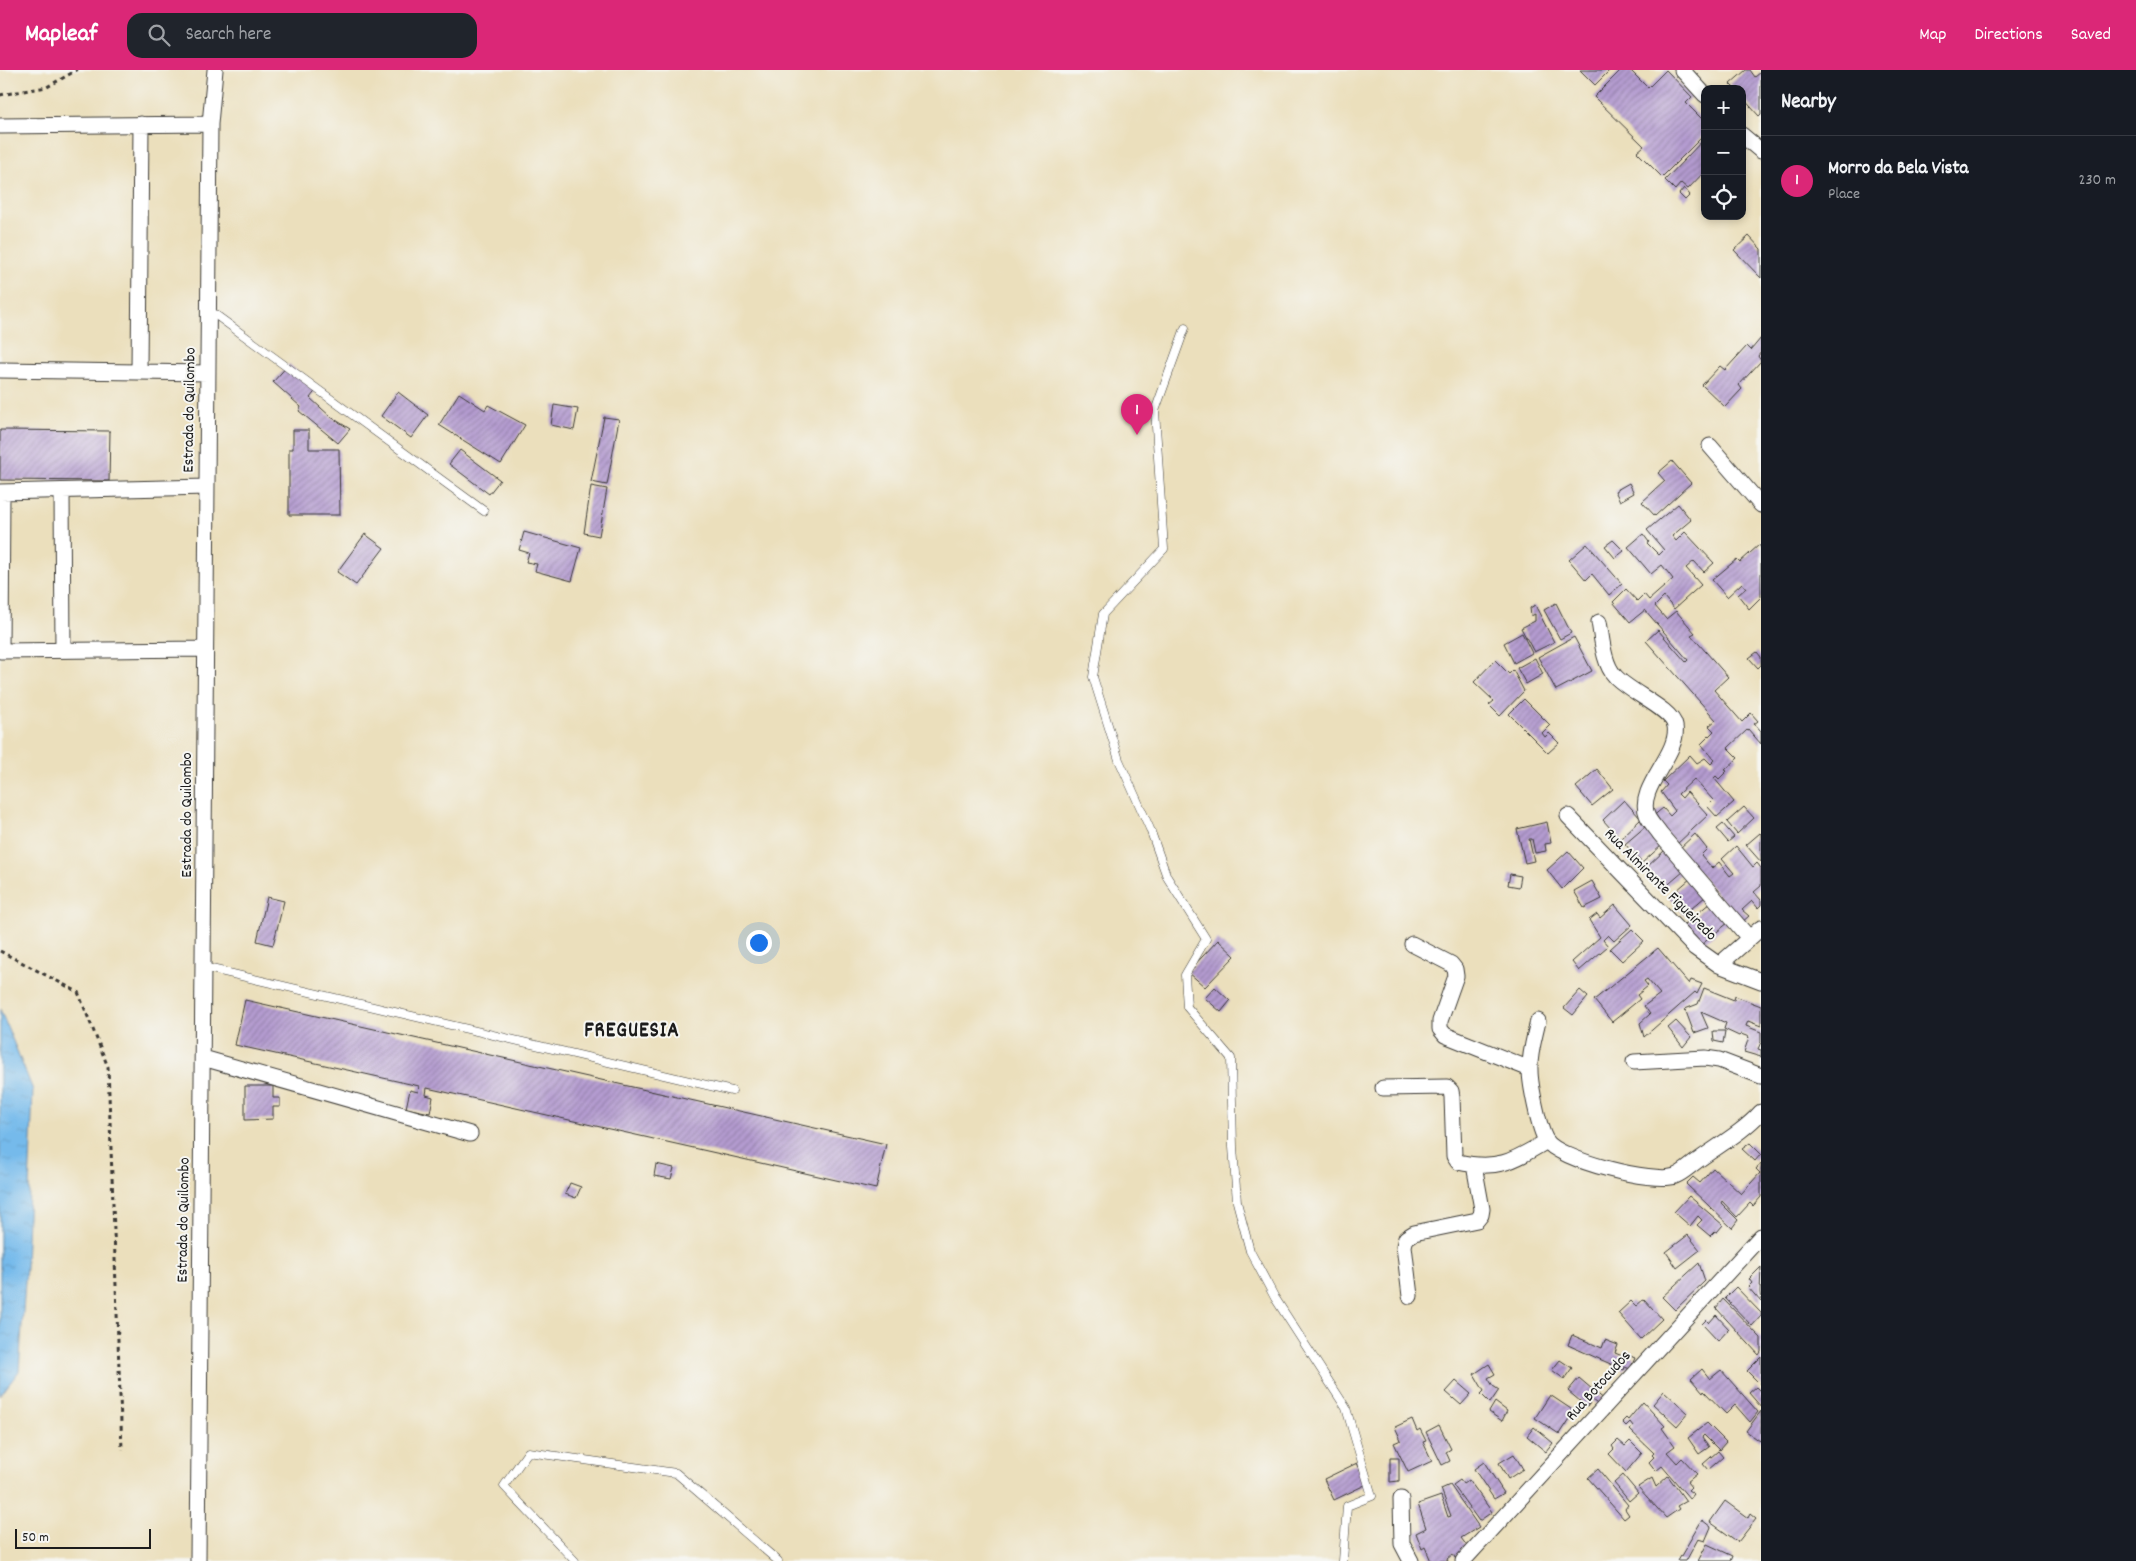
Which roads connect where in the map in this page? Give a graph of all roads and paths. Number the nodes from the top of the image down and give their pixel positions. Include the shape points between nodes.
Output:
1 (76, 70) edge
2 (215, 70) edge
3 (1682, 70) edge
4 (1701, 91) edge
5 (0, 96) edge
6 (141, 124) junction
7 (210, 124) junction
8 (0, 126) edge
9 (1746, 138) edge
10 (1761, 151) edge
11 (209, 310) junction
12 (1185, 328) dead end
13 (0, 370) edge
14 (140, 372) junction
15 (208, 374) junction
16 (1710, 446) dead end
17 (207, 487) junction
18 (62, 491) junction
19 (1, 492) edge
20 (1761, 505) edge
21 (484, 511) dead end
22 (1599, 622) dead end
23 (205, 649) junction
24 (63, 650) junction
25 (1, 651) edge
26 (1568, 816) dead end
27 (1761, 928) edge
28 (1749, 938) junction
29 (1412, 944) dead end
30 (0, 951) edge
31 (1720, 966) junction
32 (204, 967) junction
33 (1761, 981) edge
34 (1538, 1021) dead end
35 (203, 1058) junction
36 (1634, 1062) dead end
37 (1530, 1069) junction
38 (1761, 1076) edge
39 (1383, 1088) dead end
40 (732, 1091) dead end
41 (1761, 1112) edge
42 (470, 1134) dead end
43 (1546, 1141) junction
44 (1474, 1165) junction
45 (1761, 1236) edge
46 (1410, 1296) dead end
47 (122, 1450) dead end
48 (1401, 1498) dead end
49 (198, 1561) edge
50 (575, 1561) edge
51 (778, 1561) edge
52 (1343, 1561) edge
53 (1411, 1561) edge
54 (1463, 1561) edge

1 - 5 path via 46,87
2 - 7 street, Estrada do Quilombo
3 - 4 street
6 - 7 street
6 - 8 street
6 - 14 street
7 - 11 street, Estrada do Quilombo
9 - 10 street
11 - 15 street, Estrada do Quilombo
11 - 21 lane
12 - 52 lane via 1155,411 1164,549 1103,614 1093,677 1119,760 1167,877 1206,939 1185,975 1187,1007 1231,1058 1238,1202 1250,1251 1275,1298 1346,1408 1372,1496 1346,1506
13 - 14 street
14 - 15 street
15 - 17 street, Estrada do Quilombo
16 - 20 street
17 - 18 street
17 - 23 street, Estrada do Quilombo
18 - 19 street
18 - 24 street
19 - 25 street
22 - 28 street via 1614,675 1633,692 1671,716 1676,727 1672,748 1647,798 1647,816
23 - 24 street
23 - 32 street, Estrada do Quilombo
24 - 25 street
26 - 31 street, Rua Almirante Figueiredo via 1695,948
27 - 28 street
28 - 31 street
29 - 37 street via 1455,969 1456,976 1440,1021 1440,1029 1445,1035
30 - 47 path via 78,992 108,1067
31 - 33 street, Rua Almirante Figueiredo
32 - 35 street, Estrada do Quilombo
32 - 40 lane
34 - 37 street
35 - 42 street
35 - 49 street, Estrada do Quilombo
36 - 38 street via 1705,1058
37 - 43 street
39 - 44 street via 1447,1087 1452,1097 1454,1156 1458,1162
41 - 43 street via 1750,1124 1676,1176 1660,1178 1575,1159 1554,1149
43 - 44 street via 1515,1160 1496,1165
44 - 46 street via 1482,1215 1477,1220 1414,1233 1406,1238 1404,1246
45 - 54 street, Rua Botocudos
48 - 53 street via 1402,1544
50 - 51 lane via 504,1486 528,1452 676,1473

